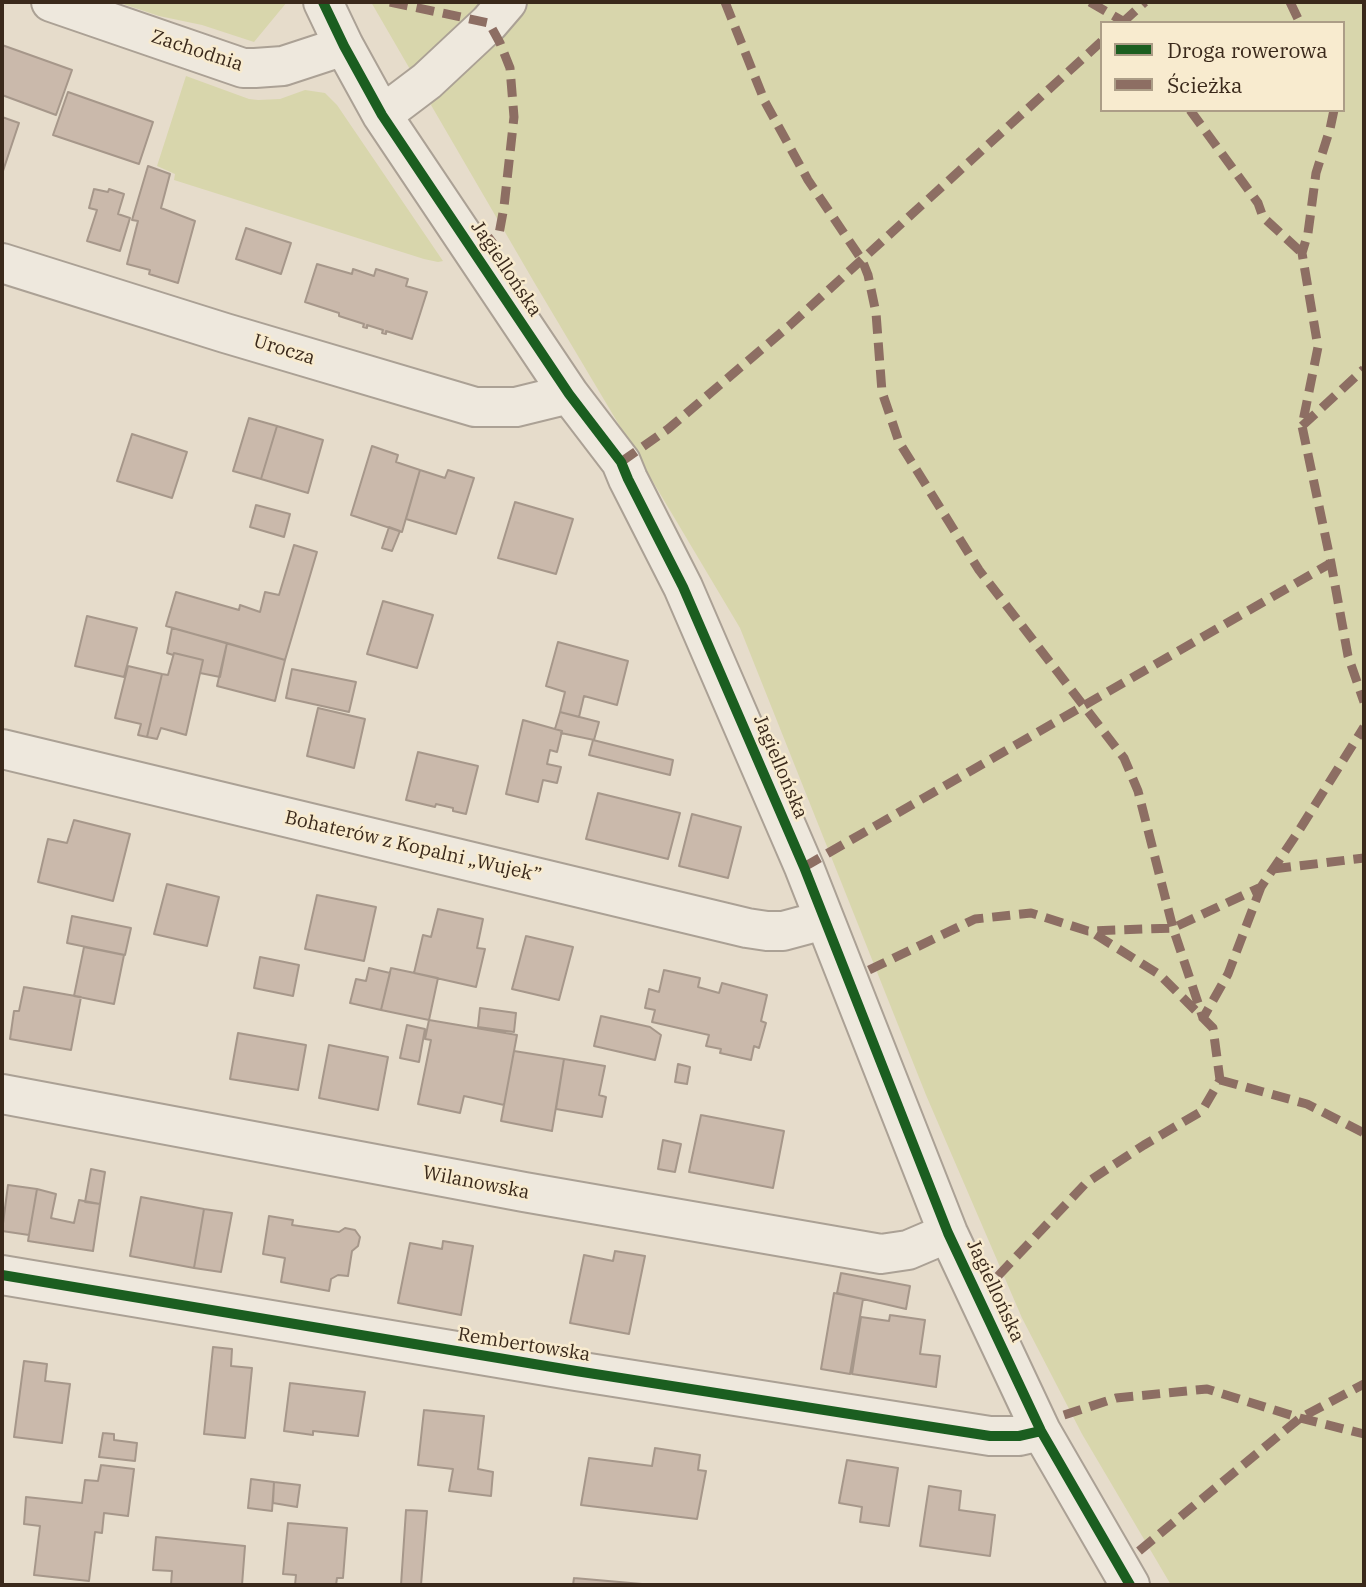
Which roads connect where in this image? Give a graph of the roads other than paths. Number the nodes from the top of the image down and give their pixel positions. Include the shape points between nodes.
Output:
1 (51, 2) edge
2 (323, 2) edge
3 (507, 2) edge
4 (344, 46) junction
5 (382, 115) junction
6 (2, 263) edge
7 (569, 394) junction
8 (3, 755) edge
9 (824, 920) junction
10 (2, 1094) edge
11 (948, 1233) junction
12 (2, 1275) edge
13 (1041, 1431) junction
14 (1130, 1585) edge

1 - 4 street, Zachodnia via 243,68 283,66
2 - 4 street, Jagiellońska
3 - 5 street via 427,81
4 - 5 street, Jagiellońska
5 - 7 street, Jagiellońska
6 - 7 street, Urocza via 475,407 516,407
7 - 9 street, Jagiellońska via 621,462 683,587
8 - 9 street, Bohaterów z Kopalni „Wujek” via 747,928 783,931
9 - 11 street, Jagiellońska
10 - 11 street, Wilanowska via 881,1254 908,1250
11 - 13 street, Jagiellońska
12 - 13 street, Rembertowska via 990,1436
13 - 14 street, Jagiellońska

